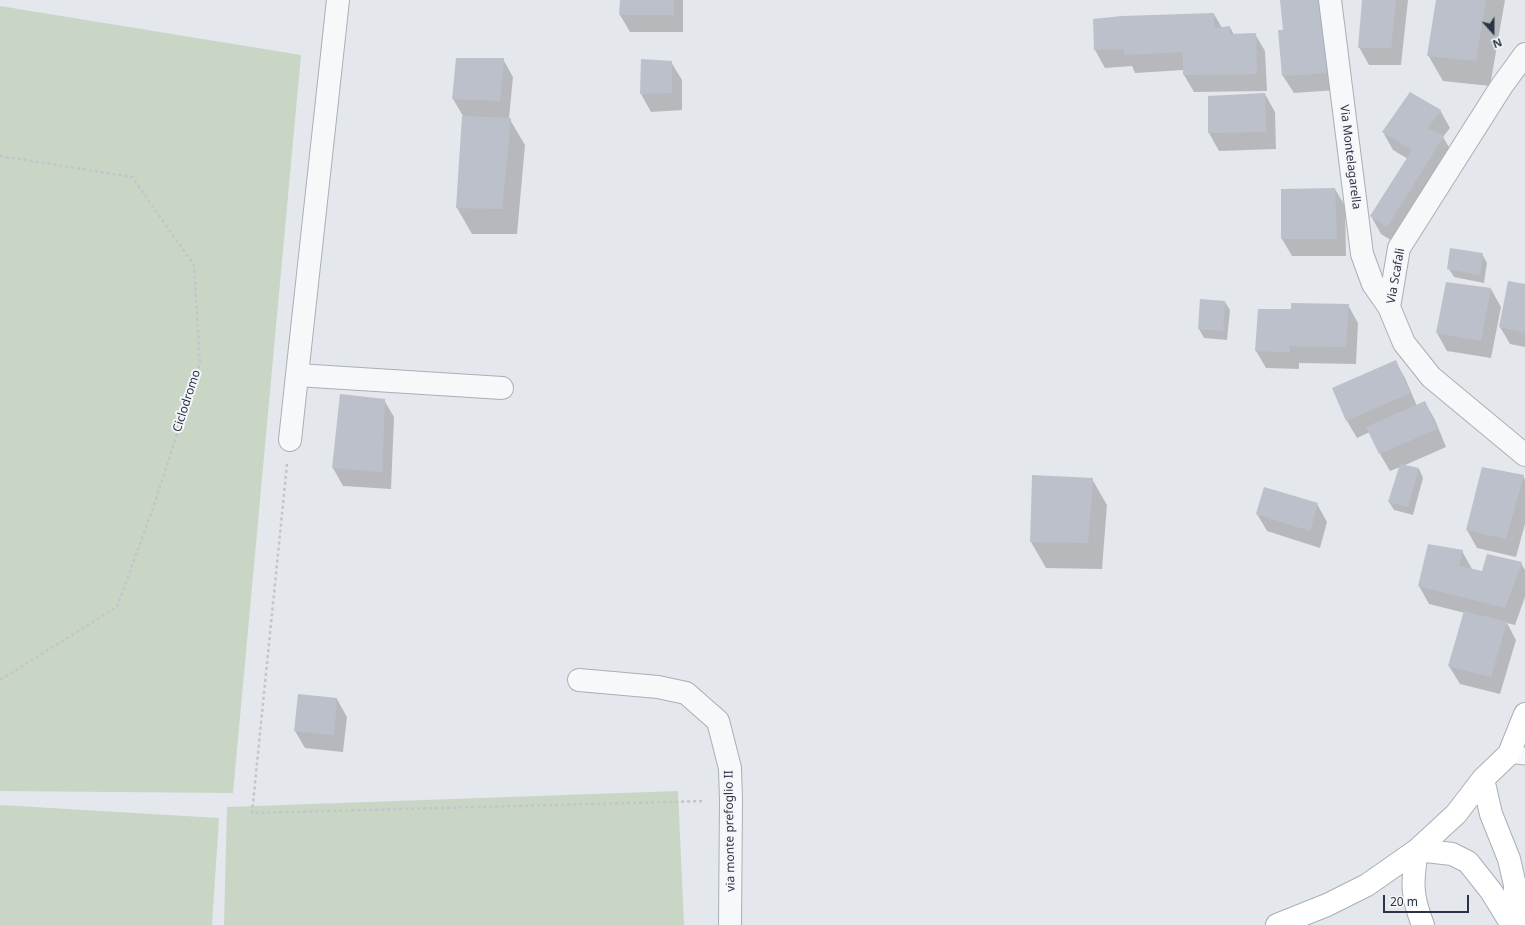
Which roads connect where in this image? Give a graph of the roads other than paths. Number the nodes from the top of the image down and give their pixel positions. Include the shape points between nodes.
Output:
1 (338, 0) edge
2 (1330, 0) edge
3 (1525, 54) edge
4 (1389, 307) junction
5 (297, 375) junction
6 (502, 388) dead end
7 (290, 440) road end
8 (1525, 455) edge
9 (580, 680) dead end
10 (1525, 714) edge
11 (1517, 755) edge
12 (1483, 779) junction
13 (1417, 850) junction
14 (730, 925) edge
15 (1277, 925) edge
16 (1423, 925) edge
17 (1513, 925) edge

1 - 5 street
2 - 4 street, Via Montelagarella via 1362,254 1373,284
3 - 4 street, Via Scafali via 1501,87 1399,248
4 - 8 street, Via Scafali via 1404,343 1431,377
5 - 6 street
5 - 7 street
9 - 14 street, via monte prefoglio II via 658,687 686,693 718,721 730,768
10 - 11 street
11 - 12 street
12 - 13 street via 1456,814
12 - 17 street via 1491,814 1511,866 1515,885
13 - 15 street via 1367,885 1327,905
13 - 16 street via 1413,880 1416,906
13 - 17 street via 1452,854 1468,862

